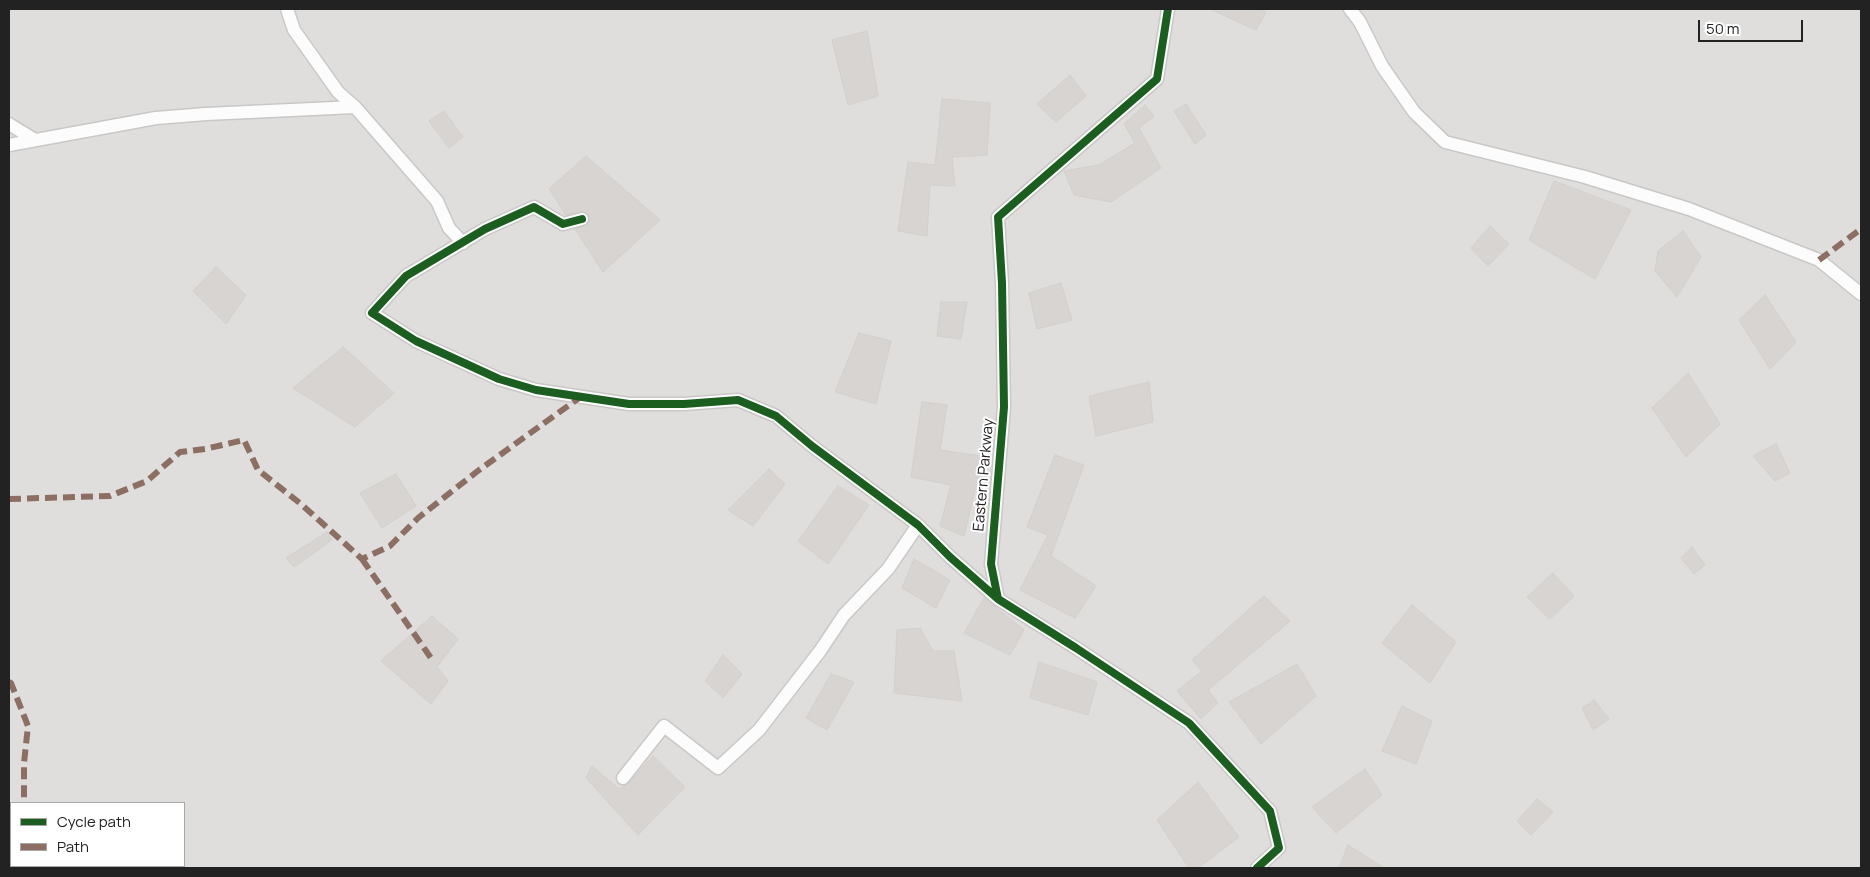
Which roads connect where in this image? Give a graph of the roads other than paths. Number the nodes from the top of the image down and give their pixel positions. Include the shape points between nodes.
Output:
1 (287, 9) edge
2 (1168, 9) edge
3 (1350, 9) edge
4 (355, 107) junction
5 (9, 124) edge
6 (34, 140) junction
7 (9, 145) edge
8 (582, 219) dead end
9 (463, 243) junction
10 (1861, 294) edge
11 (918, 525) junction
12 (998, 599) junction
13 (624, 778) dead end
14 (1256, 868) edge

1 - 4 street via 294,30 338,92
2 - 12 street, Eastern Parkway via 1157,79 998,217 1004,407 991,564
3 - 10 street via 1382,66 1414,112 1445,142 1585,177 1689,209 1819,260
4 - 6 street via 156,118
4 - 9 street via 437,201 449,228
5 - 6 street
6 - 7 street
8 - 9 street via 564,224 534,207 485,229
9 - 11 street via 406,276 372,313 416,341 499,378 536,390 629,404 738,400 776,416
11 - 12 street
11 - 13 street via 888,568 844,615 759,730 718,768 664,726
12 - 14 street via 1188,723 1270,812 1279,848

